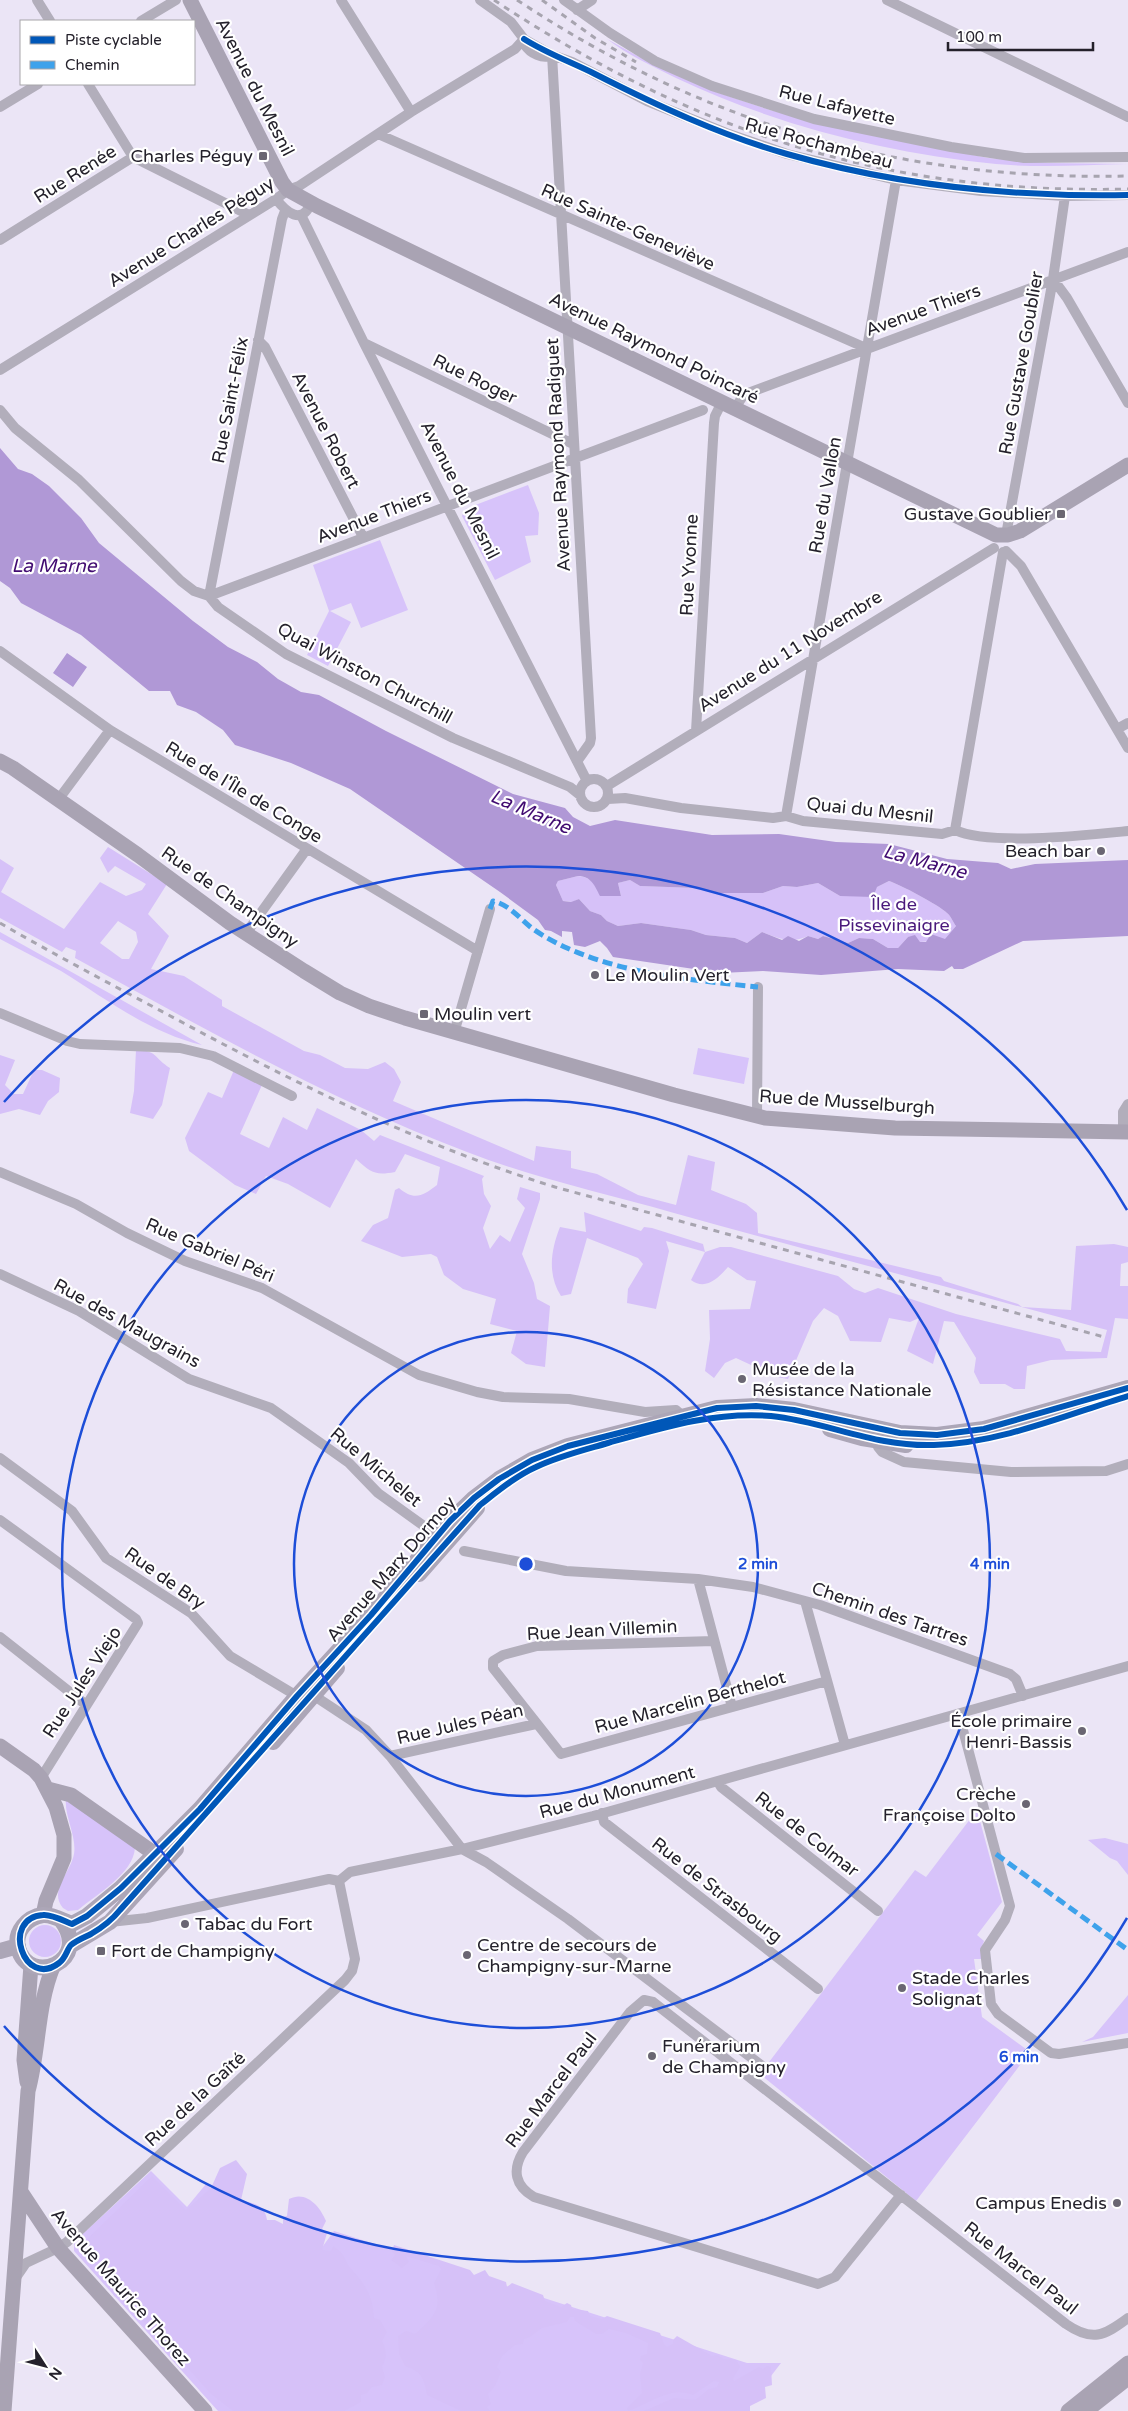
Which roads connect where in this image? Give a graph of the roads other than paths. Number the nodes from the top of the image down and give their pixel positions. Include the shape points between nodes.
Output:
1 (37, 0) edge
2 (176, 0) edge
3 (190, 0) edge
4 (341, 0) edge
5 (480, 0) edge
6 (564, 0) edge
7 (592, 0) edge
8 (887, 0) edge
9 (577, 10) junction
10 (49, 20) edge
11 (143, 20) edge
12 (524, 39) junction
13 (552, 55) junction
14 (36, 85) edge
15 (89, 85) edge
16 (0, 107) edge
17 (411, 112) junction
18 (1128, 117) edge
19 (378, 134) junction
20 (133, 157) junction
21 (1128, 157) edge
22 (896, 180) junction
23 (282, 194) junction
24 (1128, 195) edge
25 (1065, 196) junction
26 (311, 203) junction
27 (286, 211) junction
28 (250, 215) junction
29 (301, 215) junction
30 (563, 216) junction
31 (0, 240) edge
32 (1128, 252) edge
33 (1053, 279) junction
34 (568, 327) junction
35 (258, 340) junction
36 (364, 343) junction
37 (866, 348) junction
38 (0, 370) edge
39 (1128, 403) edge
40 (717, 404) junction
41 (0, 410) edge
42 (715, 416) junction
43 (573, 444) junction
44 (574, 459) junction
45 (847, 463) junction
46 (1128, 465) edge
47 (447, 506) junction
48 (363, 537) junction
49 (1002, 543) junction
50 (209, 596) junction
51 (0, 652) edge
52 (814, 657) junction
53 (1128, 722) edge
54 (1117, 729) junction
55 (110, 730) junction
56 (696, 731) junction
57 (1128, 748) edge
58 (578, 760) junction
59 (0, 762) edge
60 (587, 781) junction
61 (607, 786) junction
62 (580, 795) junction
63 (608, 798) junction
64 (58, 800) junction
65 (786, 816) junction
66 (955, 830) junction
67 (1128, 831) edge
68 (306, 850) junction
69 (490, 909) dead end
70 (247, 932) junction
71 (478, 950) junction
72 (758, 987) dead end
73 (0, 1012) edge
74 (454, 1033) junction
75 (292, 1096) dead end
76 (1128, 1104) edge
77 (757, 1116) junction
78 (1126, 1132) edge
79 (0, 1172) edge
80 (0, 1274) edge
81 (1128, 1388) edge
82 (1128, 1396) edge
83 (684, 1419) junction
84 (294, 1423) joint
85 (880, 1436) junction
86 (0, 1458) edge
87 (1128, 1464) edge
88 (0, 1520) edge
89 (442, 1539) junction
90 (464, 1551) dead end
91 (698, 1579) junction
92 (805, 1601) junction
93 (0, 1637) edge
94 (714, 1641) junction
95 (1128, 1666) edge
96 (827, 1681) junction
97 (305, 1695) junction
98 (1023, 1696) junction
99 (85, 1704) junction
100 (731, 1704) junction
101 (959, 1715) junction
102 (536, 1724) junction
103 (846, 1745) junction
104 (0, 1746) edge
105 (390, 1756) junction
106 (718, 1782) junction
107 (44, 1783) junction
108 (602, 1813) junction
109 (462, 1849) junction
110 (155, 1854) junction
111 (339, 1881) junction
112 (878, 1911) dead end
113 (43, 1915) junction
114 (61, 1920) junction
115 (110, 1922) junction
116 (18, 1946) junction
117 (70, 1946) junction
118 (0, 1951) edge
119 (31, 1965) junction
120 (53, 1967) junction
121 (818, 1989) dead end
122 (1128, 2043) edge
123 (761, 2066) dead end
124 (28, 2091) junction
125 (21, 2192) junction
126 (901, 2195) junction
127 (58, 2248) junction
128 (14, 2280) junction
129 (1128, 2318) edge
130 (1128, 2364) edge
131 (1128, 2378) edge
132 (200, 2409) edge
133 (4, 2411) edge
134 (1068, 2411) edge
135 (1086, 2411) edge

1 - 10 street
2 - 11 street
3 - 23 street, Avenue du Mesnil
4 - 17 street
5 - 12 street via 511,22
6 - 9 street, Rue Lafayette
7 - 9 street
8 - 18 street
9 - 21 street, Rue Lafayette via 655,61 736,95 814,119 951,147 1024,158
12 - 13 street, Rue Rochambeau
12 - 17 street, Avenue Charles Péguy via 515,49
13 - 22 street, Rue Rochambeau via 647,101 754,144
13 - 30 street, Avenue Raymond Radiguet
14 - 16 street
15 - 20 street
17 - 19 street, Avenue Charles Péguy
19 - 23 street, Avenue Charles Péguy
19 - 30 street, Rue Sainte-Geneviève
20 - 28 street, Rue Renée
20 - 31 street, Rue Renée
22 - 25 street, Rue Rochambeau via 981,191
22 - 37 street, Rue du Vallon
23 - 26 street, Avenue Raymond Poincaré
23 - 27 street
23 - 28 street, Avenue Charles Péguy
24 - 25 street, Rue Rochambeau
25 - 33 street, Rue Gustave Goublier
26 - 29 street
26 - 34 street, Avenue Raymond Poincaré
27 - 29 street
27 - 35 street, Rue Saint-Félix
28 - 38 street, Avenue Charles Péguy
29 - 36 street, Avenue du Mesnil
30 - 34 street, Avenue Raymond Radiguet
30 - 37 street, Rue Sainte-Geneviève
32 - 33 street, Avenue Thiers
33 - 37 street, Avenue Thiers
33 - 39 street
33 - 49 street, Rue Gustave Goublier
34 - 40 street, Avenue Raymond Poincaré
34 - 43 street, Avenue Raymond Radiguet
35 - 48 street, Avenue Robert via 265,347
35 - 50 street, Rue Saint-Félix
36 - 43 street, Rue Roger
36 - 47 street, Avenue du Mesnil
37 - 40 street, Avenue Thiers
37 - 45 street, Rue du Vallon
40 - 42 street, Rue Yvonne
40 - 42 street via 707,414
40 - 44 street, Avenue Thiers
40 - 45 street, Avenue Raymond Poincaré
41 - 50 street, Quai Winston Churchill via 15,428 79,480 181,581 194,591
42 - 56 street, Rue Yvonne
43 - 44 street, Avenue Raymond Radiguet
44 - 47 street, Avenue Thiers
44 - 58 street, Avenue Raymond Radiguet via 591,738
45 - 49 street, Avenue Raymond Poincaré
45 - 52 street, Rue du Vallon
46 - 49 street, Avenue du 11 Novembre
47 - 48 street, Avenue Thiers
47 - 58 street, Avenue du Mesnil
48 - 50 street, Avenue Thiers
49 - 52 street, Avenue du 11 Novembre
49 - 54 street via 1021,566
49 - 66 street, Rue Gustave Goublier
50 - 62 street, Quai Winston Churchill via 218,606 286,654 453,738 570,787
51 - 55 street, Rue de l'Île de Conge
52 - 56 street, Avenue du 11 Novembre
52 - 65 street, Rue du Vallon
53 - 54 street
54 - 57 street
55 - 64 street
55 - 68 street, Rue de l'Île de Conge
56 - 61 street, Avenue du 11 Novembre
58 - 60 street, Avenue du Mesnil
59 - 64 street, Rue de Champigny
60 - 61 street via 596,779
60 - 62 street via 581,787
61 - 63 street
62 - 63 street via 584,804 593,808 602,806
63 - 65 street, Quai du Mesnil via 773,818
64 - 70 street, Rue de Champigny
65 - 66 street, Quai du Mesnil via 803,821 942,834
66 - 67 street, Quai du Mesnil via 966,835 1022,838
68 - 70 street
68 - 71 street, Rue de l'Île de Conge
69 - 71 street
70 - 74 street, Rue de Champigny via 340,993 369,1006
71 - 74 street
72 - 77 street
73 - 75 street via 80,1044 180,1048 213,1056
74 - 77 street, Rue de Musselburgh
76 - 78 street via 1123,1112
77 - 78 street, Rue de Musselburgh via 895,1128
79 - 83 street, Rue Gabriel Péri via 76,1204 186,1261 262,1288 405,1369 477,1392 527,1399 569,1399 645,1412 676,1410
80 - 84 street, Rue des Maugrains via 79,1311 189,1379 271,1408
81 - 85 main road, Avenue Marx Dormoy via 961,1434
82 - 85 main road, Avenue Marx Dormoy via 1028,1427 947,1444 899,1444
83 - 85 main road, Avenue Marx Dormoy via 717,1408 756,1406 794,1410
83 - 89 main road, Avenue Marx Dormoy via 568,1446 532,1460 474,1498
84 - 89 street, Rue Michelet via 349,1462 378,1493
85 - 87 street via 878,1447 882,1452 904,1462 1011,1472 1106,1472
86 - 97 street, Rue de Bry via 72,1511 106,1558 191,1613 230,1656
88 - 99 street, Rue Jules Viejo via 138,1623
89 - 97 main road, Avenue Marx Dormoy via 371,1615
90 - 91 street, Chemin des Tartres via 566,1571
91 - 92 street, Chemin des Tartres via 753,1587
91 - 94 street
92 - 96 street
92 - 98 street, Chemin des Tartres via 1010,1674 1016,1679
93 - 99 street
94 - 100 street
94 - 102 street, Rue Jean Villemin via 537,1646 493,1661 492,1668
95 - 98 street, Rue du Monument
96 - 100 street, Rue Marcelin Berthelot
96 - 103 street
97 - 105 street, Rue de Bry via 356,1721
97 - 110 main road, Avenue Marx Dormoy
97 - 115 main road, Avenue Marx Dormoy
98 - 101 street, Rue du Monument
99 - 107 street, Rue Jules Viejo
100 - 102 street, Rue Marcelin Berthelot via 561,1754
101 - 103 street, Rue du Monument
101 - 122 street via 1010,1906 1005,1920 985,1950 991,2004 998,2014 1051,2053
102 - 105 street, Rue Jules Péan
103 - 106 street, Rue du Monument
104 - 107 street via 34,1770
105 - 109 street, Rue de Bry
106 - 108 street, Rue du Monument
106 - 112 street, Rue de Colmar
107 - 110 street via 71,1795
107 - 113 street via 56,1807 65,1848
108 - 109 street, Rue du Monument
108 - 121 street, Rue de Strasbourg via 604,1822
109 - 111 street, Rue du Monument via 350,1872
109 - 123 street via 486,1862 568,1920
110 - 114 main road, Avenue Marx Dormoy via 87,1916 72,1924
111 - 115 street, Rue du Monument via 329,1878 147,1918
111 - 127 street, Rue de la Gaîté via 354,1959 352,1971
113 - 114 main road
113 - 116 main road via 24,1924
114 - 117 main road via 70,1936
115 - 117 main road, Avenue Marx Dormoy
116 - 118 main road
116 - 119 main road via 21,1955
117 - 120 main road via 66,1957
119 - 120 main road
119 - 124 street via 24,2060
120 - 124 street via 45,1993
124 - 125 street
125 - 127 street, Avenue Maurice Thorez
125 - 128 street
126 - 126 street, Rue Marcel Paul via 653,2002 644,2000 630,2012 528,2146 518,2161 516,2171 520,2186 534,2197 818,2284 836,2277
126 - 129 street, Rue Marcel Paul via 1076,2331 1101,2335
127 - 128 street, Rue de la Gaîté via 26,2263
127 - 132 street, Avenue Maurice Thorez
128 - 133 street
130 - 134 street
131 - 135 street

